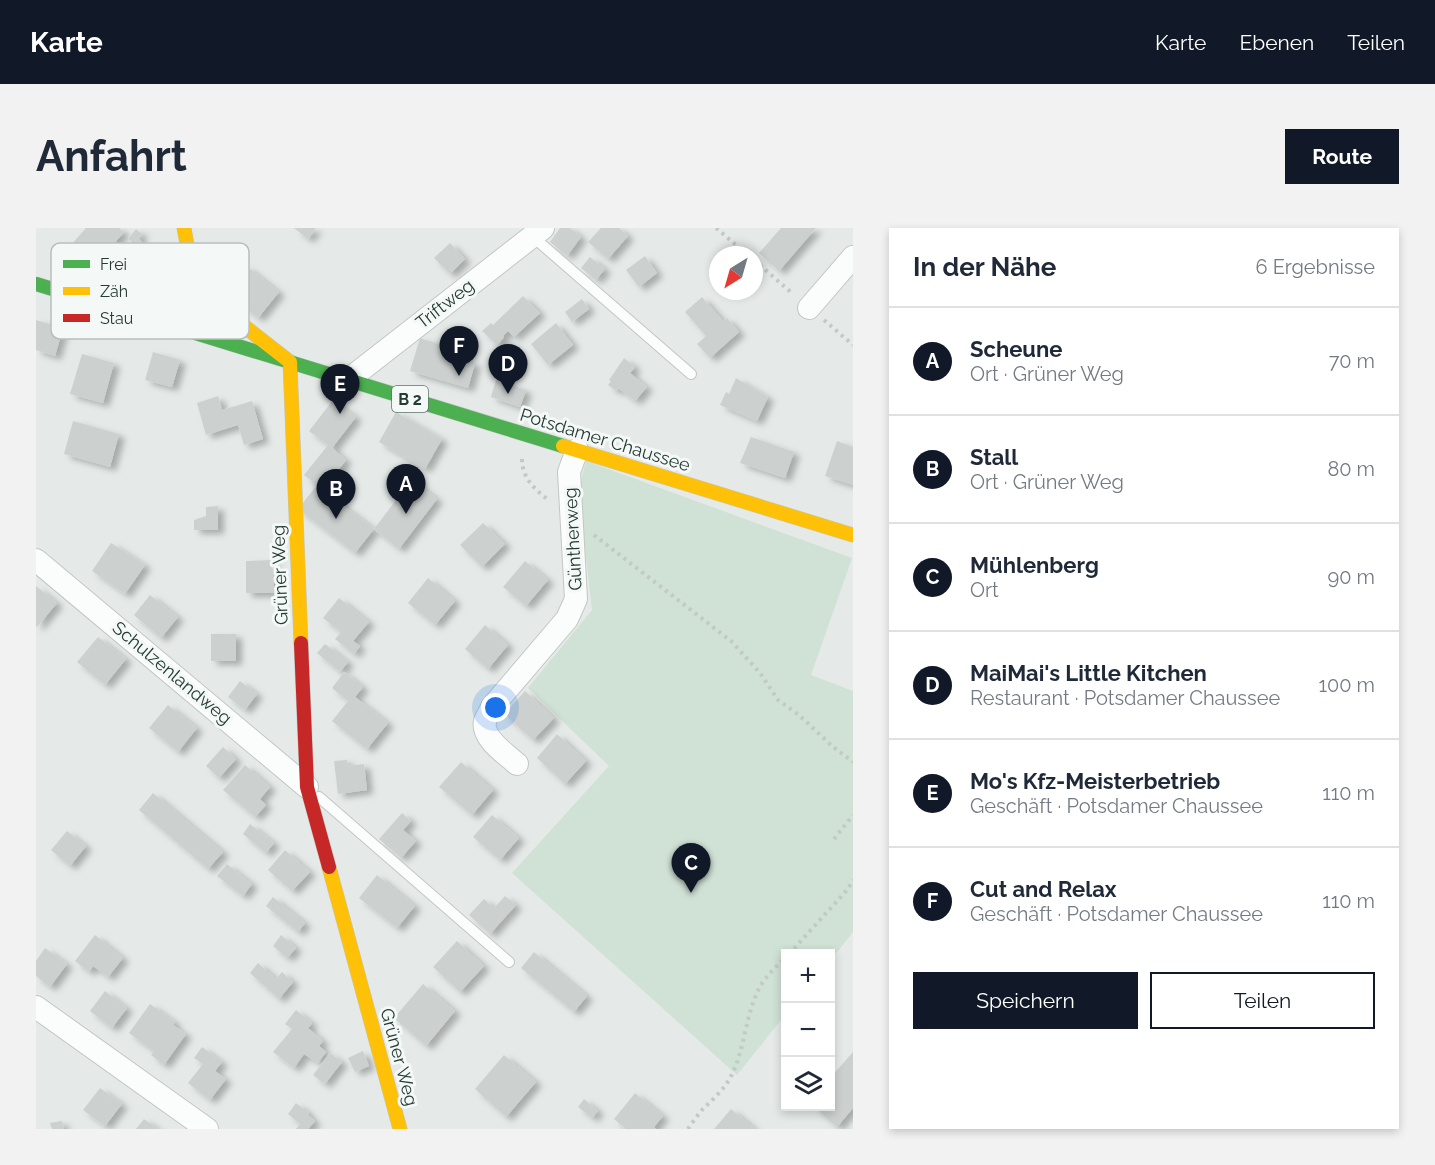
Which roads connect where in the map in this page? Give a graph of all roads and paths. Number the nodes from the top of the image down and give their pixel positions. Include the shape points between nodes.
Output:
1 (184, 228) edge
2 (716, 228) edge
3 (537, 232) edge
4 (187, 243) edge
5 (737, 246) edge
6 (853, 257) edge
7 (36, 284) edge
8 (51, 289) edge
9 (809, 308) dead end
10 (249, 330) edge
11 (215, 339) edge
12 (290, 362) junction
13 (691, 374) dead end
14 (348, 380) junction
15 (530, 435) junction
16 (577, 450) junction
17 (572, 518) junction
18 (853, 534) edge
19 (36, 560) edge
20 (853, 762) edge
21 (518, 764) dead end
22 (307, 787) junction
23 (853, 815) edge
24 (834, 839) dead end
25 (853, 880) edge
26 (793, 949) edge
27 (509, 962) dead end
28 (781, 962) edge
29 (36, 1006) edge
30 (207, 1129) edge
31 (400, 1129) edge
32 (688, 1129) edge

1 - 4 street
2 - 5 path
3 - 13 lane
3 - 14 street, Triftweg
6 - 9 street
7 - 8 street, Potsdamer Chaussee / B 2
10 - 12 street
11 - 12 street, Potsdamer Chaussee / B 2
12 - 14 street, Potsdamer Chaussee / B 2
12 - 22 street, Grüner Weg
14 - 15 street, Potsdamer Chaussee / B 2
15 - 16 street, Potsdamer Chaussee / B 2
15 - 17 path via 522,461 524,474 530,484
16 - 17 street, Güntherweg via 569,472
16 - 18 street, Potsdamer Chaussee / B 2
17 - 20 path via 731,641 778,700
17 - 21 street, Güntherweg via 576,599 573,608 492,707 485,723 495,745
19 - 22 street, Schulzenlandweg
22 - 27 lane
22 - 31 street, Grüner Weg
23 - 24 path
25 - 26 path
28 - 32 path via 755,997 732,1076
29 - 30 street

